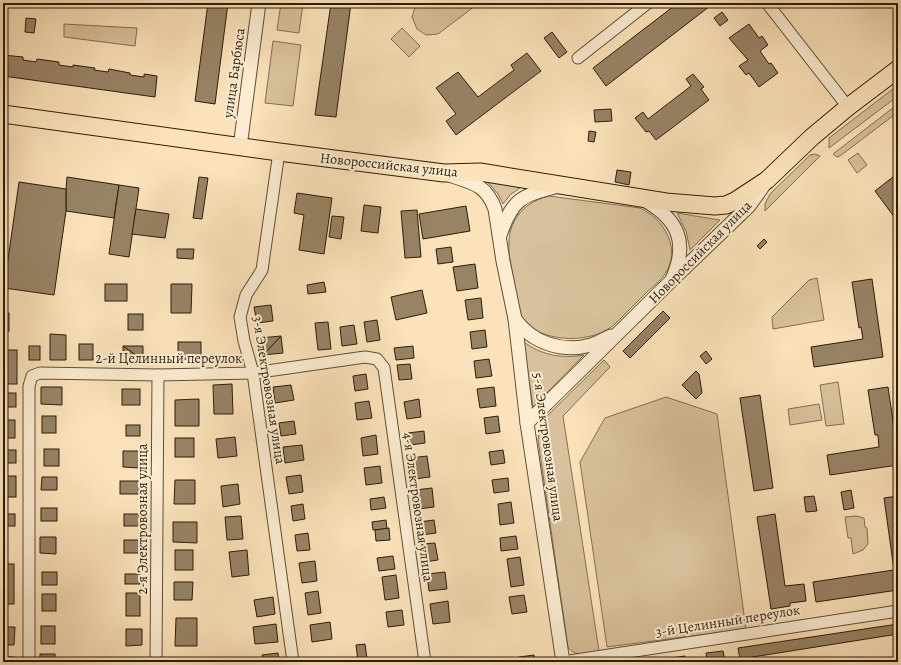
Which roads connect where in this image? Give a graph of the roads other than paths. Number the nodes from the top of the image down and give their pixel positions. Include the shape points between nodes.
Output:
1 (260, 3) edge
2 (648, 3) edge
3 (767, 3) edge
4 (578, 58) dead end
5 (898, 69) edge
6 (848, 107) junction
7 (3, 114) edge
8 (240, 147) junction
9 (278, 152) junction
10 (444, 173) junction
11 (767, 180) junction
12 (561, 185) junction
13 (643, 199) junction
14 (499, 237) junction
15 (672, 280) junction
16 (515, 319) junction
17 (621, 331) junction
18 (377, 359) joint
19 (253, 373) junction
20 (158, 375) junction
21 (527, 423) junction
22 (898, 612) edge
23 (28, 662) edge
24 (156, 662) edge
25 (293, 662) edge
26 (425, 662) edge
27 (563, 662) edge

1 - 8 street, улица Барбюса
2 - 4 street
3 - 6 street
5 - 6 main road, Новороссийская улица
6 - 11 main road, Новороссийская улица
7 - 8 main road, Новороссийская улица
8 - 9 main road, Новороссийская улица
9 - 10 main road, Новороссийская улица
9 - 19 street, 3-я Электровозная улица via 262,270 246,295 240,317
10 - 12 main road, Новороссийская улица via 480,172
10 - 14 street, 5-я Электровозная улица via 478,185 487,192 495,209
11 - 13 main road, Новороссийская улица via 726,205 703,206
11 - 15 street, Новороссийская улица via 750,206
12 - 13 main road, Новороссийская улица
12 - 14 street via 520,199 508,214
13 - 15 street via 662,211 676,230 680,249
14 - 16 street, 5-я Электровозная улица
15 - 17 street, Новороссийская улица
16 - 17 street via 524,331 537,340 564,347 584,347
16 - 21 street, 5-я Электровозная улица
17 - 21 street, Новороссийская улица
18 - 19 street, 2-й Целинный переулок via 365,357
18 - 26 street, 4-я Электровозная улица via 384,368
19 - 20 street, 2-й Целинный переулок
19 - 25 street, 3-я Электровозная улица
20 - 23 street, 2-й Целинный переулок via 40,373 32,376 29,386
20 - 24 street, 2-я Электровозная улица
21 - 27 street, 5-я Электровозная улица
22 - 27 street, 3-й Целинный переулок

